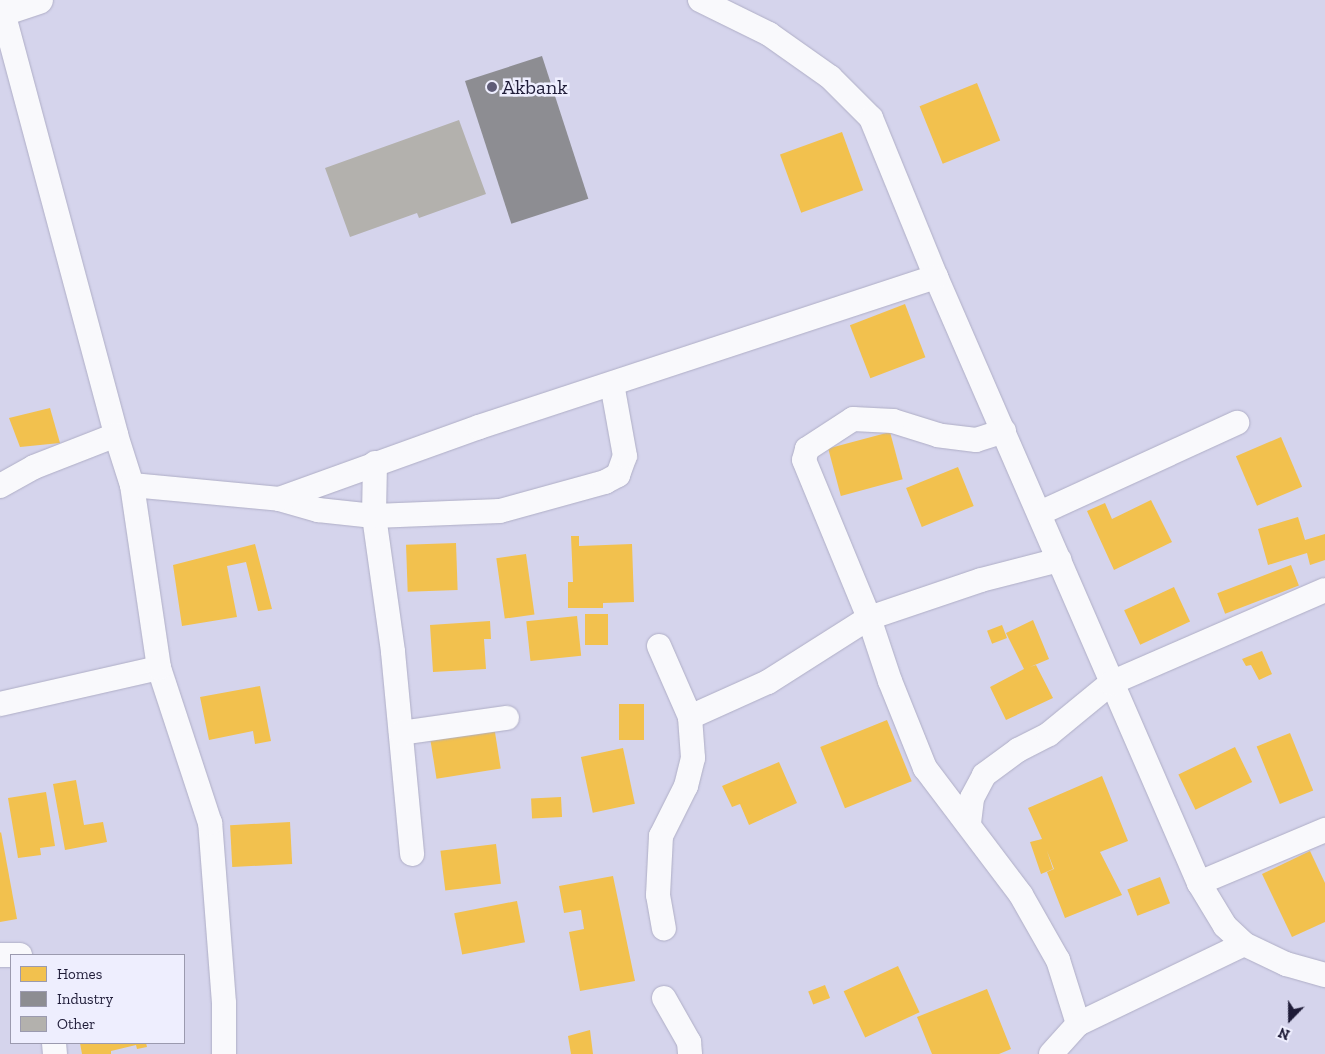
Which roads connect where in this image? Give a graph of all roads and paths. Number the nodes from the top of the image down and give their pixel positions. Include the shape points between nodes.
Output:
1 (39, 0) edge
2 (700, 0) edge
3 (1, 12) edge
4 (936, 277) junction
5 (612, 384) junction
6 (1238, 423) dead end
7 (1004, 431) junction
8 (116, 436) junction
9 (375, 463) junction
10 (132, 485) junction
11 (0, 486) edge
12 (279, 499) junction
13 (1040, 513) junction
14 (374, 516) junction
15 (1059, 560) junction
16 (1325, 590) edge
17 (869, 618) junction
18 (659, 646) dead end
19 (159, 668) junction
20 (1111, 683) junction
21 (0, 704) edge
22 (690, 717) junction
23 (507, 718) dead end
24 (400, 733) junction
25 (969, 823) junction
26 (1325, 830) edge
27 (412, 854) dead end
28 (1199, 883) junction
29 (664, 928) dead end
30 (1244, 944) junction
31 (1325, 975) edge
32 (664, 998) dead end
33 (1078, 1024) junction
34 (1056, 1052) edge
35 (224, 1054) edge
36 (690, 1054) edge

1 - 3 main road
2 - 4 street via 769,34 830,78 871,118
3 - 8 street
4 - 5 street
4 - 7 street
5 - 9 street
5 - 14 street via 624,456 618,475 605,482 500,511
6 - 13 street
7 - 13 street
7 - 17 street via 976,440 938,435 893,421 853,419 807,449 804,460
8 - 10 street
8 - 11 street via 34,467
9 - 12 street
9 - 14 street
10 - 12 street
10 - 19 street
12 - 14 street via 318,510
13 - 15 street
14 - 24 street
15 - 17 street via 981,580
15 - 20 street
16 - 20 street
17 - 22 street via 768,682
17 - 25 street via 890,682 925,768
18 - 22 street
19 - 21 street
19 - 35 street via 210,823 224,1003
20 - 25 street via 1049,734 1018,750 984,776 972,798
20 - 28 street
22 - 29 street via 693,758 686,786 661,836 658,895
23 - 24 street
24 - 27 street
25 - 33 street via 1021,895 1058,960
26 - 28 street
28 - 30 street via 1224,926
30 - 31 street via 1286,964
30 - 33 street
32 - 36 street via 689,1042
33 - 34 street

